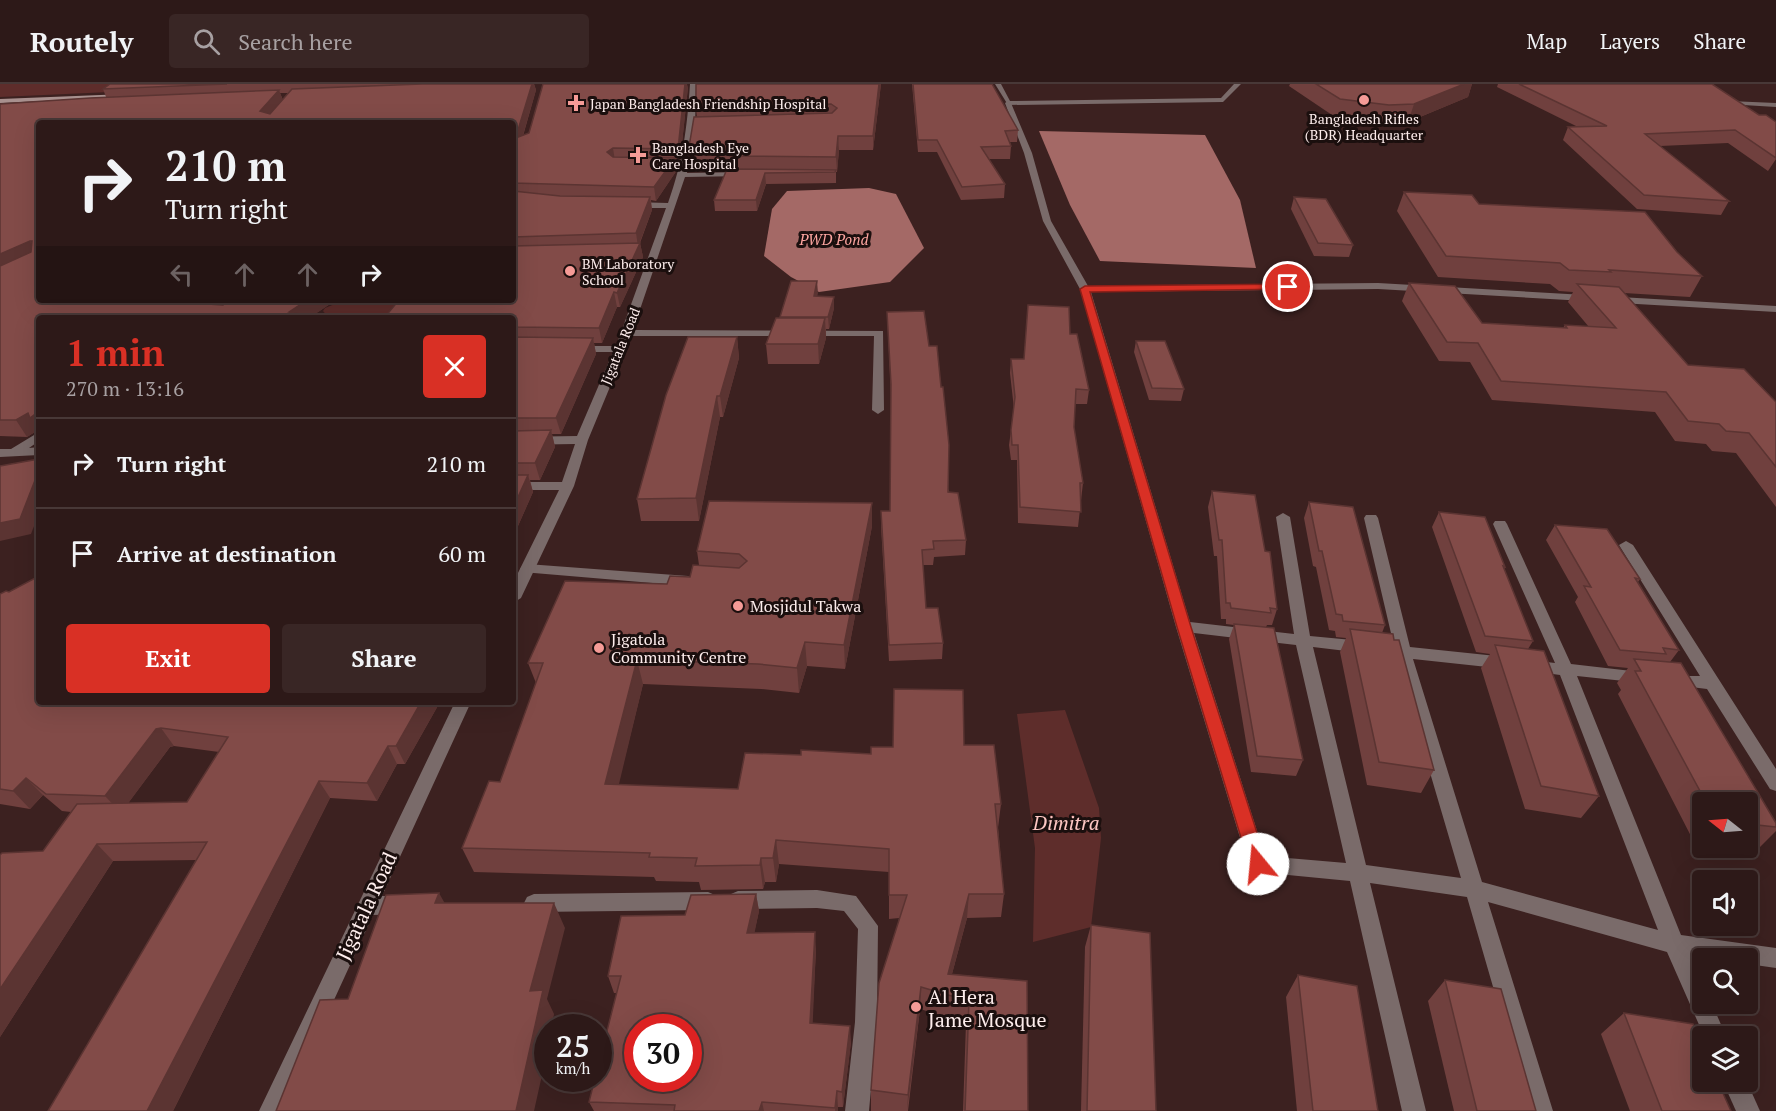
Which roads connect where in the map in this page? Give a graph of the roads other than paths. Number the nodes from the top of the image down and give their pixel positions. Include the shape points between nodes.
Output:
1 (693, 84) edge
2 (998, 84) edge
3 (1238, 84) edge
4 (116, 88) edge
5 (138, 95) edge
6 (1719, 96) edge
7 (104, 97) junction
8 (0, 101) edge
9 (1729, 103) junction
10 (128, 104) edge
11 (1008, 104) junction
12 (1776, 105) edge
13 (0, 109) edge
14 (1748, 115) edge
15 (680, 169) junction
16 (757, 174) edge
17 (623, 205) edge
18 (671, 206) junction
19 (1085, 289) junction
20 (1776, 309) edge
21 (627, 333) junction
22 (560, 348) edge
23 (619, 349) junction
24 (878, 410) dead end
25 (36, 438) edge
26 (582, 440) junction
27 (516, 441) edge
28 (36, 451) edge
29 (7, 452) edge
30 (516, 486) edge
31 (567, 486) junction
32 (1282, 517) dead end
33 (1371, 518) dead end
34 (1500, 524) dead end
35 (1626, 545) dead end
36 (527, 569) junction
37 (705, 582) edge
38 (516, 592) edge
39 (1184, 627) junction
40 (1302, 640) junction
41 (1403, 652) junction
42 (1566, 670) junction
43 (1714, 683) junction
44 (462, 705) edge
45 (1776, 784) edge
46 (1359, 873) junction
47 (1474, 889) junction
48 (520, 903) edge
49 (425, 905) edge
50 (366, 906) junction
51 (1674, 944) junction
52 (1776, 958) edge
53 (1711, 1026) edge
54 (1739, 1092) edge
55 (271, 1111) edge
56 (857, 1111) edge
57 (1414, 1111) edge
58 (1541, 1111) edge
59 (1748, 1111) edge

1 - 15 street, Jigatala Road via 697,127
2 - 11 street
3 - 11 street via 1223,100
4 - 7 street
5 - 7 main road
6 - 9 street
7 - 8 main road
9 - 12 street
9 - 14 street
10 - 13 main road
11 - 19 street via 1028,153 1047,221
15 - 16 street
15 - 18 street, Jigatala Road
17 - 18 street
18 - 21 street, Jigatala Road via 649,252
19 - 20 street via 1378,286
19 - 39 street
21 - 23 street, Jigatala Road
21 - 24 street via 879,333
22 - 23 street
23 - 26 street, Jigatala Road
25 - 29 street
26 - 27 street
26 - 31 street, Jigatala Road
28 - 29 street
30 - 31 street
31 - 36 street, Jigatala Road
32 - 40 street
33 - 41 street
34 - 42 street
35 - 43 street
36 - 37 street
36 - 38 street, Jigatala Road
39 - 40 street
39 - 46 street via 1258,864
40 - 41 street
40 - 46 street
41 - 42 street
41 - 47 street
42 - 43 street
42 - 51 street
43 - 45 street
44 - 50 street, Jigatala Road
46 - 47 street
46 - 57 street
47 - 51 street
47 - 58 street
48 - 56 street via 817,899 849,902 868,926 866,1022
49 - 50 street
50 - 55 street, Jigatala Road
51 - 52 street
51 - 53 street
54 - 59 street

